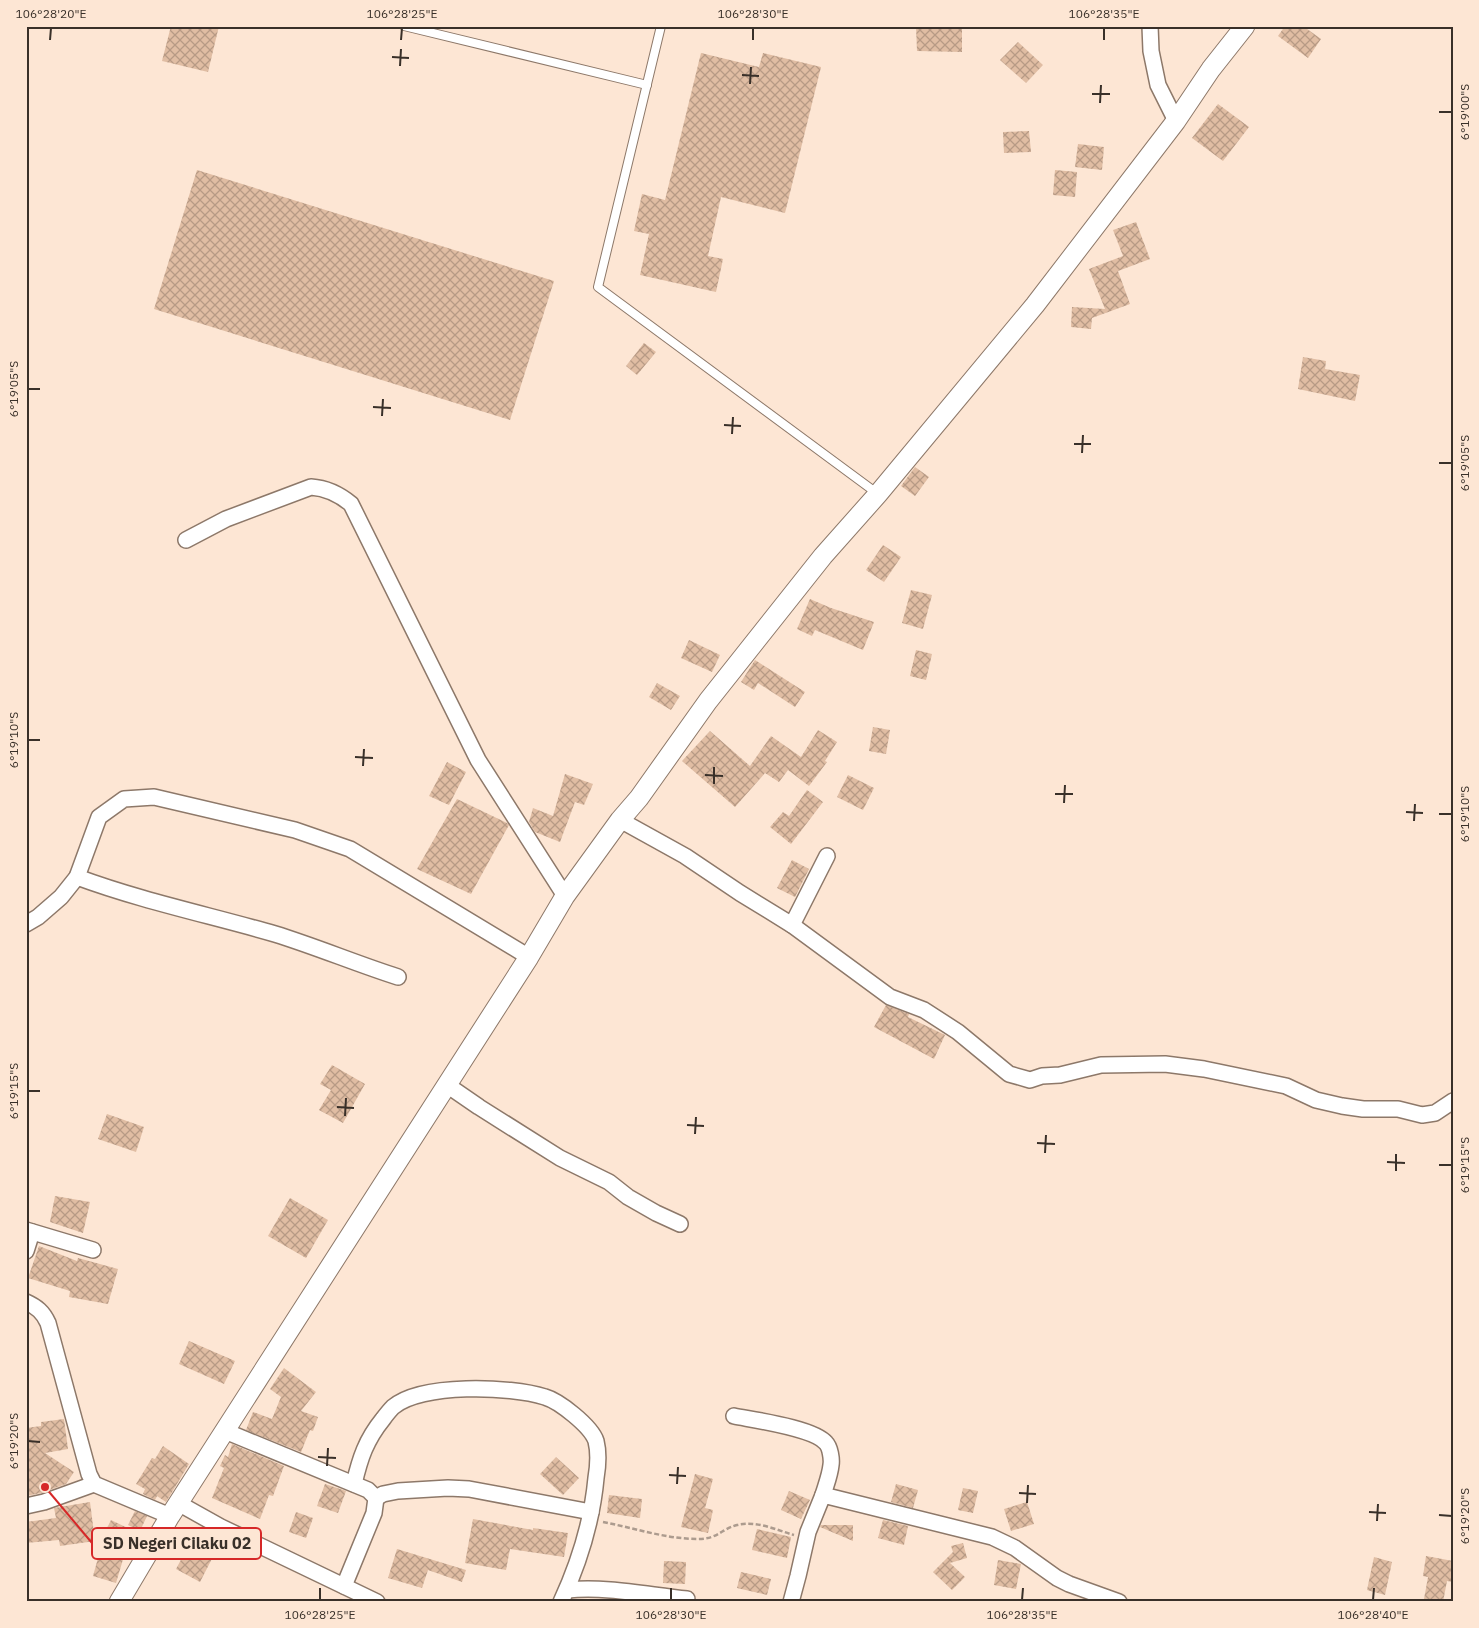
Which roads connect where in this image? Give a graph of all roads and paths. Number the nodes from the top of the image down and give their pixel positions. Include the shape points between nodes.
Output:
1 (404, 26) edge
2 (661, 26) edge
3 (1150, 26) edge
4 (1245, 26) edge
5 (647, 85) junction
6 (1176, 121) junction
7 (878, 494) junction
8 (186, 540) dead end
9 (620, 820) junction
10 (827, 856) dead end
11 (77, 877) junction
12 (565, 896) junction
13 (26, 924) edge
14 (792, 925) junction
15 (529, 957) junction
16 (398, 977) dead end
17 (447, 1085) junction
18 (1453, 1101) edge
19 (680, 1224) dead end
20 (29, 1231) edge
21 (93, 1250) dead end
22 (26, 1251) edge
23 (26, 1302) edge
24 (734, 1416) dead end
25 (225, 1431) junction
26 (94, 1484) junction
27 (354, 1484) junction
28 (823, 1495) junction
29 (376, 1498) junction
30 (26, 1506) edge
31 (174, 1510) junction
32 (590, 1516) junction
33 (806, 1539) junction
34 (344, 1586) junction
35 (564, 1596) edge
36 (687, 1599) dead end
37 (119, 1602) edge
38 (377, 1602) edge
39 (791, 1602) edge
40 (1119, 1602) edge

1 - 5 lane
2 - 5 lane
3 - 6 street via 1158,86
4 - 6 street
5 - 7 lane via 598,287
6 - 7 street via 1035,305
7 - 9 street via 823,556 714,693
8 - 12 street via 226,519 311,486 334,493 351,504 478,760
9 - 12 street
9 - 14 street via 684,856
10 - 14 street
11 - 13 street via 61,897
11 - 15 street via 99,817 124,799 154,797 295,830 350,849
11 - 16 street via 112,890 277,935
12 - 15 street
14 - 18 street via 880,991 924,1010 958,1032 1009,1074 1030,1080 1101,1065 1165,1064 1286,1086 1316,1100 1356,1108 1398,1109 1422,1115 1435,1113
15 - 17 street
17 - 19 street via 560,1158 609,1182 628,1197
17 - 25 street
20 - 21 street
20 - 22 street
23 - 26 street via 44,1313 48,1323
24 - 28 street via 792,1428 827,1443 831,1466
25 - 27 street
25 - 31 street
26 - 30 street
26 - 31 street
27 - 29 street
27 - 32 street via 369,1437 393,1407 406,1399 456,1389 524,1392 546,1397 561,1406 585,1425 595,1439 598,1457
28 - 33 street
28 - 40 street via 992,1537 1015,1548 1068,1584
29 - 32 street via 398,1491 469,1489
29 - 34 street via 374,1513
31 - 34 street via 221,1527
31 - 37 street
32 - 33 path via 683,1538 712,1538 736,1525 747,1524
32 - 35 street via 580,1558
33 - 39 street
34 - 38 street
35 - 36 street via 579,1589

